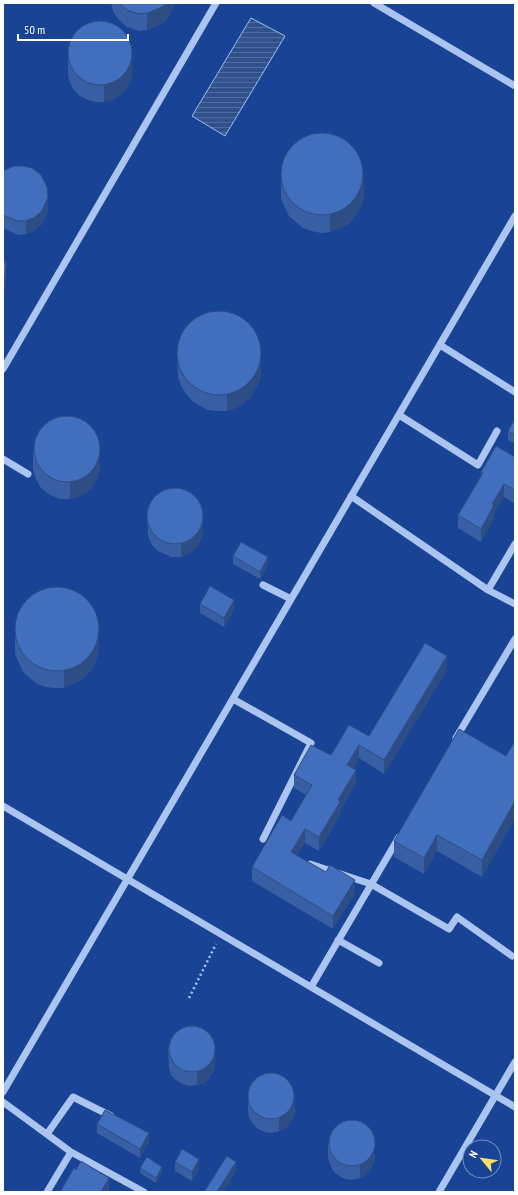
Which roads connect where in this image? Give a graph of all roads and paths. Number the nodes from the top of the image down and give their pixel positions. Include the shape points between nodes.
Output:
1 (216, 3) edge
2 (374, 3) edge
3 (515, 86) edge
4 (515, 216) edge
5 (440, 345) junction
6 (3, 369) edge
7 (515, 392) edge
8 (398, 415) junction
9 (497, 431) dead end
10 (3, 459) edge
11 (28, 474) dead end
12 (351, 496) junction
13 (515, 544) edge
14 (263, 585) dead end
15 (488, 590) junction
16 (291, 599) junction
17 (515, 604) edge
18 (515, 639) edge
19 (233, 698) junction
20 (451, 748) edge
21 (3, 806) edge
22 (403, 830) edge
23 (262, 839) dead end
24 (310, 864) edge
25 (127, 879) junction
26 (371, 884) junction
27 (221, 934) junction
28 (338, 940) junction
29 (514, 955) edge
30 (379, 962) dead end
31 (311, 987) junction
32 (189, 998) dead end
33 (515, 1062) edge
34 (3, 1092) edge
35 (495, 1095) junction
36 (3, 1102) edge
37 (515, 1107) edge
38 (119, 1120) edge
39 (47, 1134) junction
40 (71, 1152) junction
41 (47, 1192) edge
42 (144, 1192) edge
43 (439, 1192) edge

1 - 6 lane
2 - 3 lane
4 - 5 lane
5 - 7 lane
5 - 8 lane
8 - 9 lane via 478,465
8 - 12 lane
10 - 11 lane
12 - 15 lane
12 - 16 lane
13 - 15 lane
14 - 16 lane
15 - 17 lane
16 - 19 lane
18 - 20 lane
19 - 23 lane via 311,743
19 - 25 lane
21 - 25 lane
22 - 26 lane
24 - 26 lane
25 - 27 lane
25 - 34 lane
26 - 28 lane
26 - 29 lane via 449,929 457,917
27 - 31 lane
27 - 32 path
28 - 30 lane
28 - 31 lane
31 - 35 lane
33 - 35 lane
35 - 37 lane
35 - 43 lane
36 - 39 lane
38 - 39 lane via 73,1097
39 - 40 lane
40 - 41 lane
40 - 42 lane

